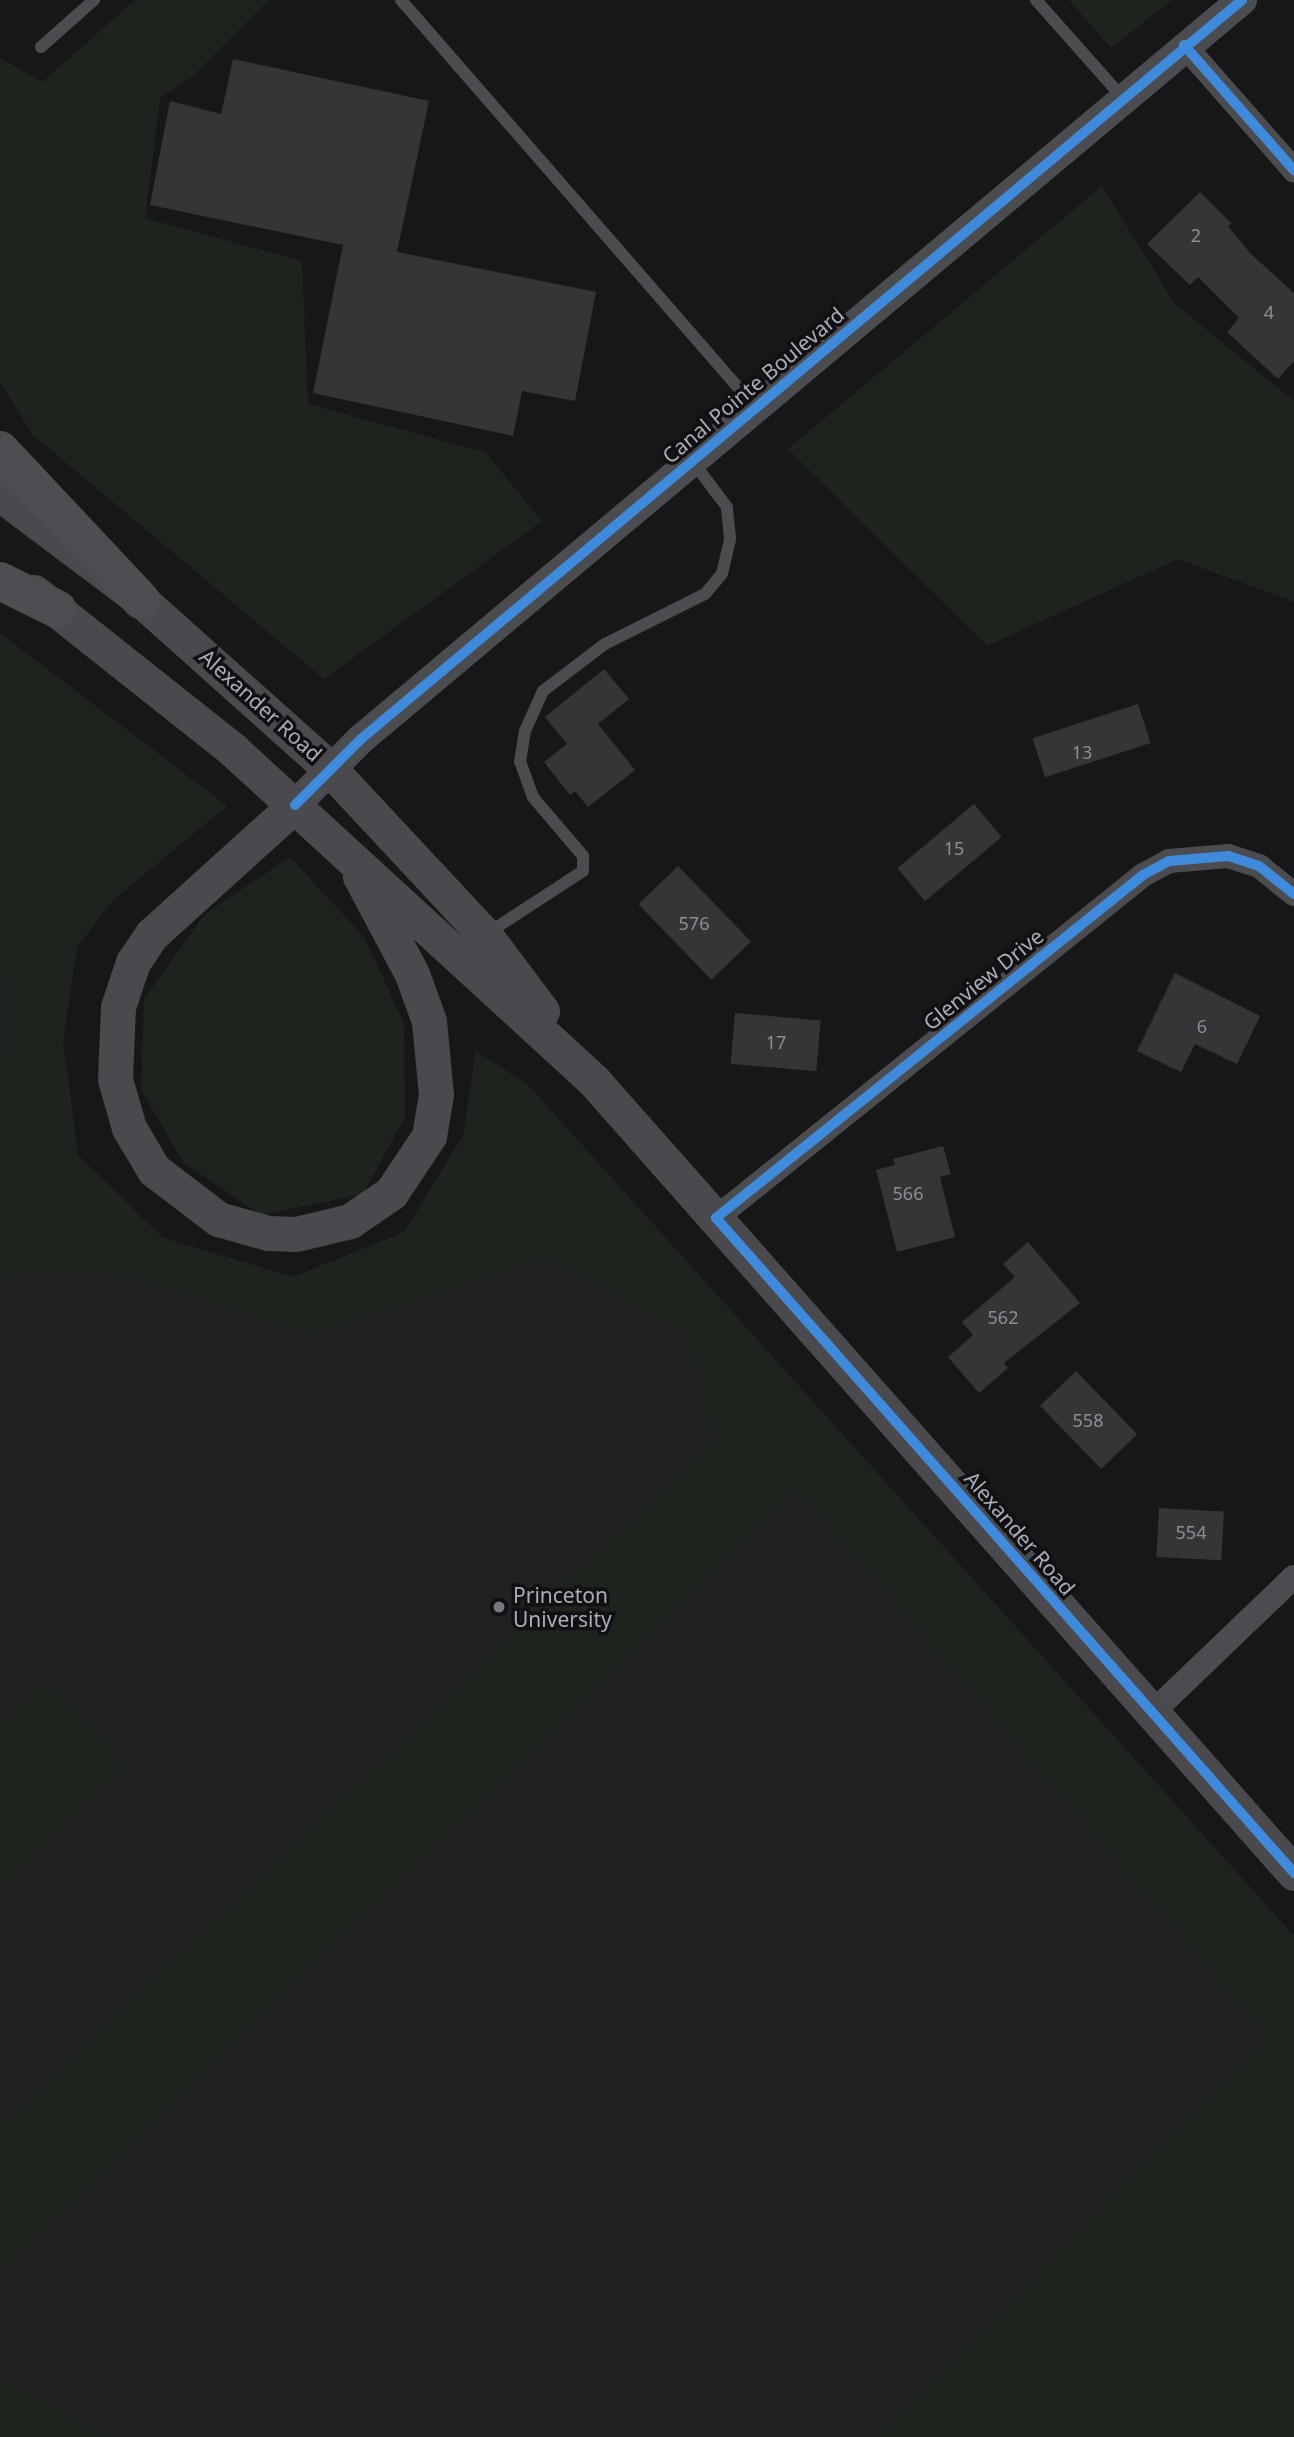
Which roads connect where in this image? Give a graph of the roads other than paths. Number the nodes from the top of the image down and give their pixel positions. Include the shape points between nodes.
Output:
1 (94, 0) edge
2 (401, 0) edge
3 (1036, 0) edge
4 (1242, 0) edge
5 (1184, 45) junction
6 (41, 47) dead end
7 (1122, 97) junction
8 (1294, 170) edge
9 (756, 408) junction
10 (0, 450) edge
11 (693, 462) junction
12 (0, 494) edge
13 (0, 567) edge
14 (0, 581) edge
15 (141, 600) junction
16 (57, 609) junction
17 (330, 768) junction
18 (295, 805) junction
19 (346, 851) junction
20 (1294, 894) edge
21 (485, 935) junction
22 (594, 1081) junction
23 (716, 1218) junction
24 (1294, 1577) edge
25 (1153, 1712) junction
26 (1294, 1873) edge

1 - 6 lane
2 - 9 lane
3 - 7 lane
4 - 5 street, Canal Pointe Boulevard
5 - 7 street, Canal Pointe Boulevard
5 - 8 street
7 - 9 street, Canal Pointe Boulevard
9 - 11 street, Canal Pointe Boulevard
10 - 15 highway
11 - 17 street, Canal Pointe Boulevard
11 - 21 lane via 727,507 730,538 722,574 705,594 605,644 543,691 525,731 520,762 533,797 583,856 583,871
12 - 15 main road, Alexander Road
13 - 16 main road, Alexander Road
14 - 16 highway
15 - 17 main road, Alexander Road
16 - 18 main road, Alexander Road
17 - 18 street, Canal Pointe Boulevard
17 - 21 main road, Alexander Road
18 - 19 main road, Alexander Road
18 - 19 main road via 152,934 123,985 113,1031 121,1107 140,1150 175,1190 218,1219 244,1228 296,1234 350,1221 391,1193 429,1136 436,1096 429,1021 412,974
19 - 22 main road, Alexander Road
20 - 23 street, Glenview Drive via 1259,866 1228,856 1169,861 1143,875
21 - 22 main road, Alexander Road
22 - 23 main road, Alexander Road
23 - 25 main road, Alexander Road
24 - 25 street
25 - 26 main road, Alexander Road

